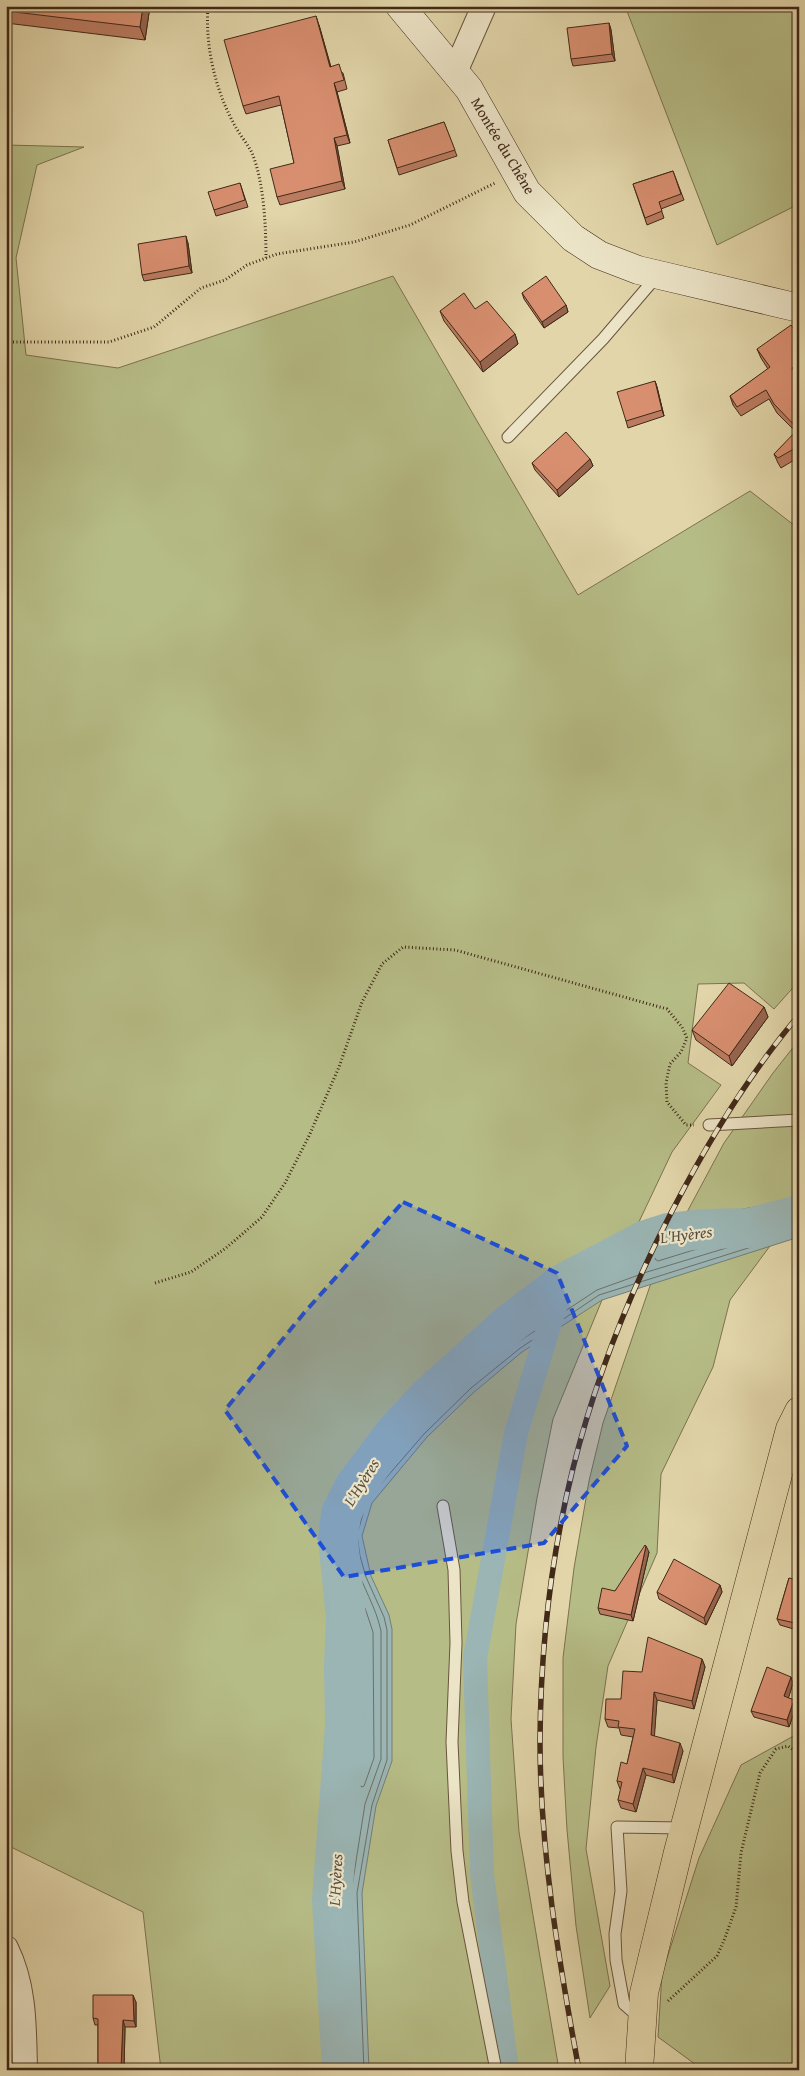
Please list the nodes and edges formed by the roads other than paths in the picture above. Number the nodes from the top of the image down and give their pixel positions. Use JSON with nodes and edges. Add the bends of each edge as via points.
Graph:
{"nodes":[{"id":1,"x":400,"y":6,"type":"edge"},
{"id":2,"x":484,"y":6,"type":"edge"},
{"id":3,"x":455,"y":72,"type":"junction"},
{"id":4,"x":659,"y":275,"type":"junction"},
{"id":5,"x":799,"y":308,"type":"edge"},
{"id":6,"x":508,"y":437,"type":"dead end"},
{"id":7,"x":799,"y":1120,"type":"edge"},
{"id":8,"x":709,"y":1125,"type":"road end"},
{"id":9,"x":799,"y":1410,"type":"edge"},
{"id":10,"x":443,"y":1506,"type":"dead end"},
{"id":11,"x":684,"y":1828,"type":"junction"},
{"id":12,"x":6,"y":1948,"type":"edge"},
{"id":13,"x":642,"y":2020,"type":"junction"},
{"id":14,"x":25,"y":2070,"type":"edge"},
{"id":15,"x":496,"y":2070,"type":"edge"},
{"id":16,"x":640,"y":2070,"type":"edge"}],
"edges":[{"from":1,"to":3,"type":"street","name":"Montée du Chêne"},
{"from":2,"to":3,"type":"street"},
{"from":3,"to":4,"type":"street","name":"Montée du Chêne","via":[[469,89],[526,192],[573,238],[599,255]]},
{"from":4,"to":5,"type":"street","name":"Montée du Chêne"},
{"from":4,"to":6,"type":"lane","via":[[603,339]]},
{"from":7,"to":8,"type":"lane"},
{"from":9,"to":11,"type":"main road","via":[[790,1429]]},
{"from":10,"to":15,"type":"lane","via":[[454,1570],[456,1643],[452,1742],[456,1851]]},
{"from":11,"to":13,"type":"main road","via":[[644,1993]]},
{"from":11,"to":13,"type":"lane","via":[[617,1827],[621,1891],[615,1934],[616,1960],[624,2004]]},
{"from":12,"to":14,"type":"street","via":[[15,1965],[24,2013]]},
{"from":13,"to":16,"type":"main road"}]}
